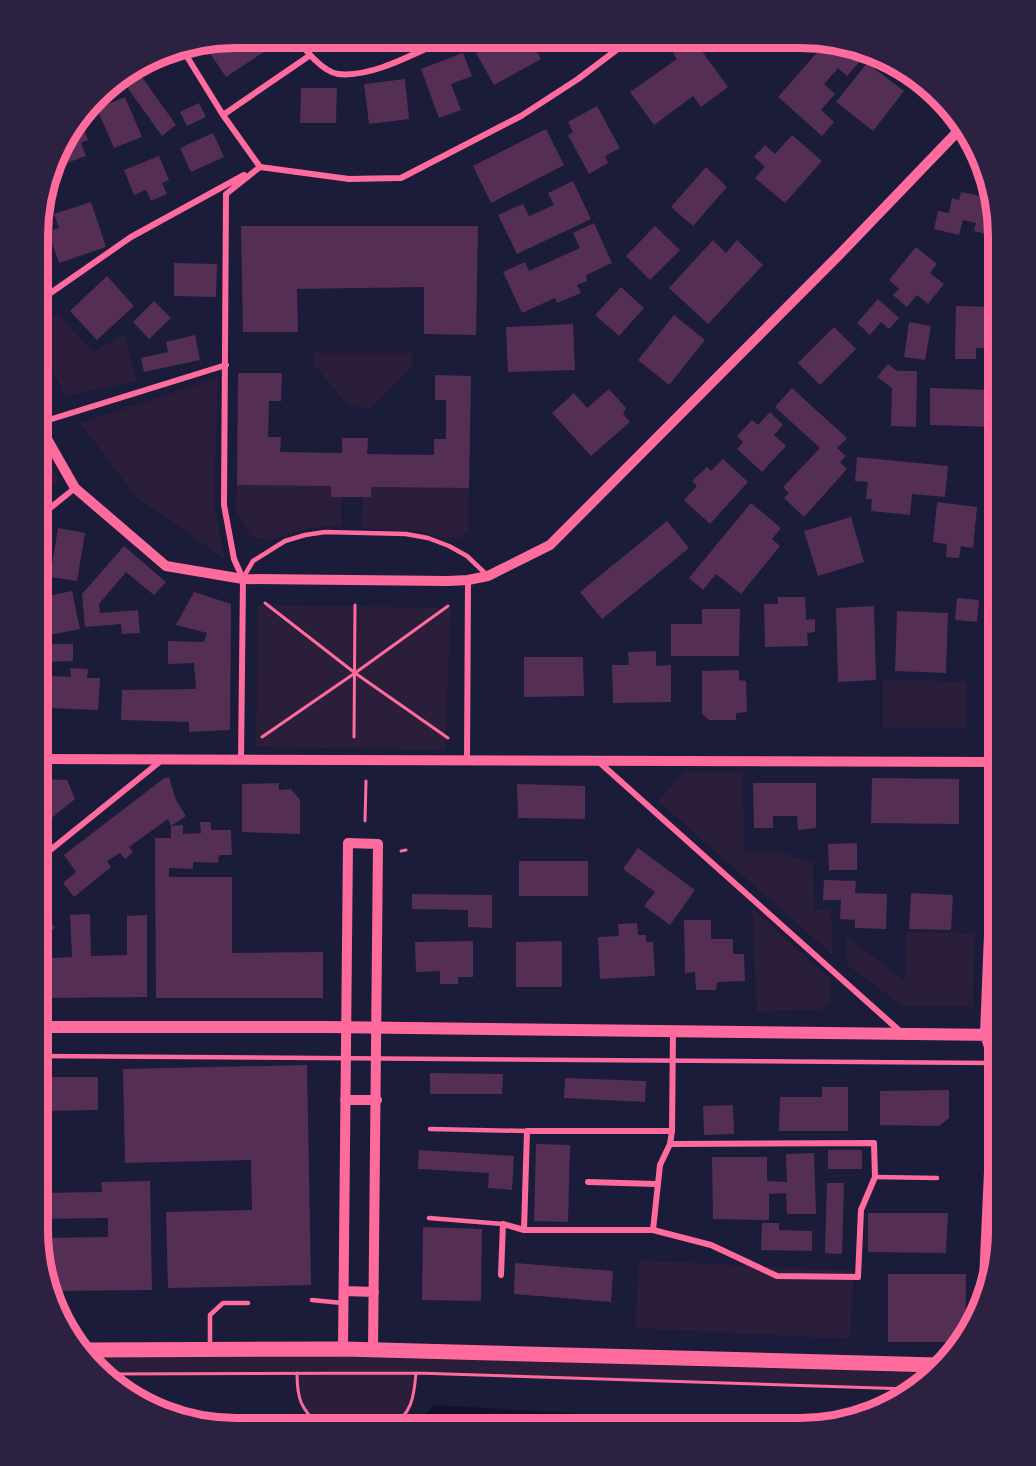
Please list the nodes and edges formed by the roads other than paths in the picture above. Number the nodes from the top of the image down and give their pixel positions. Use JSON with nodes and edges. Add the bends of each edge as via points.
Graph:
{"nodes":[{"id":1,"x":303,"y":48,"type":"edge"},
{"id":2,"x":425,"y":48,"type":"edge"},
{"id":3,"x":619,"y":48,"type":"edge"},
{"id":4,"x":187,"y":55,"type":"edge"},
{"id":5,"x":309,"y":56,"type":"junction"},
{"id":6,"x":223,"y":115,"type":"junction"},
{"id":7,"x":956,"y":133,"type":"edge"},
{"id":8,"x":261,"y":166,"type":"junction"},
{"id":9,"x":48,"y":295,"type":"edge"},
{"id":10,"x":226,"y":365,"type":"junction"},
{"id":11,"x":48,"y":421,"type":"edge"},
{"id":12,"x":48,"y":440,"type":"edge"},
{"id":13,"x":75,"y":488,"type":"junction"},
{"id":14,"x":48,"y":510,"type":"edge"},
{"id":15,"x":488,"y":576,"type":"junction"},
{"id":16,"x":243,"y":579,"type":"junction"},
{"id":17,"x":468,"y":580,"type":"junction"},
{"id":18,"x":48,"y":759,"type":"edge"},
{"id":19,"x":241,"y":759,"type":"junction"},
{"id":20,"x":163,"y":760,"type":"junction"},
{"id":21,"x":467,"y":761,"type":"junction"},
{"id":22,"x":598,"y":761,"type":"junction"},
{"id":23,"x":988,"y":762,"type":"edge"},
{"id":24,"x":48,"y":852,"type":"edge"},
{"id":25,"x":48,"y":1027,"type":"edge"},
{"id":26,"x":346,"y":1028,"type":"junction"},
{"id":27,"x":378,"y":1028,"type":"junction"},
{"id":28,"x":673,"y":1031,"type":"junction"},
{"id":29,"x":902,"y":1033,"type":"junction"},
{"id":30,"x":988,"y":1034,"type":"edge"},
{"id":31,"x":48,"y":1056,"type":"edge"},
{"id":32,"x":346,"y":1058,"type":"junction"},
{"id":33,"x":377,"y":1058,"type":"junction"},
{"id":34,"x":673,"y":1060,"type":"junction"},
{"id":35,"x":988,"y":1060,"type":"edge"},
{"id":36,"x":345,"y":1100,"type":"junction"},
{"id":37,"x":377,"y":1100,"type":"junction"},
{"id":38,"x":430,"y":1128,"type":"dead end"},
{"id":39,"x":527,"y":1131,"type":"junction"},
{"id":40,"x":672,"y":1131,"type":"junction"},
{"id":41,"x":670,"y":1144,"type":"junction"},
{"id":42,"x":874,"y":1177,"type":"junction"},
{"id":43,"x":937,"y":1178,"type":"dead end"},
{"id":44,"x":588,"y":1182,"type":"dead end"},
{"id":45,"x":656,"y":1184,"type":"junction"},
{"id":46,"x":429,"y":1218,"type":"dead end"},
{"id":47,"x":988,"y":1221,"type":"edge"},
{"id":48,"x":503,"y":1224,"type":"junction"},
{"id":49,"x":524,"y":1230,"type":"junction"},
{"id":50,"x":653,"y":1230,"type":"junction"},
{"id":51,"x":986,"y":1252,"type":"edge"},
{"id":52,"x":501,"y":1275,"type":"dead end"},
{"id":53,"x":344,"y":1291,"type":"junction"},
{"id":54,"x":374,"y":1292,"type":"junction"},
{"id":55,"x":312,"y":1300,"type":"dead end"},
{"id":56,"x":248,"y":1303,"type":"dead end"},
{"id":57,"x":344,"y":1304,"type":"junction"},
{"id":58,"x":196,"y":1349,"type":"junction"},
{"id":59,"x":343,"y":1349,"type":"junction"},
{"id":60,"x":92,"y":1350,"type":"edge"},
{"id":61,"x":373,"y":1350,"type":"junction"},
{"id":62,"x":930,"y":1365,"type":"edge"}],
"edges":[{"from":1,"to":5,"type":"street"},
{"from":2,"to":5,"type":"street","via":[[369,71],[336,74]]},
{"from":3,"to":8,"type":"street","via":[[521,116],[401,178],[349,179]]},
{"from":4,"to":6,"type":"street"},
{"from":5,"to":6,"type":"street"},
{"from":6,"to":8,"type":"street"},
{"from":7,"to":15,"type":"street","via":[[550,545]]},
{"from":8,"to":9,"type":"street","via":[[131,237]]},
{"from":8,"to":10,"type":"street","via":[[226,194]]},
{"from":10,"to":11,"type":"street"},
{"from":10,"to":16,"type":"street","via":[[224,505],[234,559]]},
{"from":12,"to":13,"type":"street"},
{"from":13,"to":14,"type":"street"},
{"from":13,"to":16,"type":"street","via":[[166,567]]},
{"from":15,"to":16,"type":"lane","via":[[467,556],[428,538],[325,532],[285,541],[267,551],[253,561]]},
{"from":15,"to":17,"type":"street"},
{"from":16,"to":17,"type":"street"},
{"from":16,"to":19,"type":"street"},
{"from":17,"to":21,"type":"street"},
{"from":18,"to":20,"type":"street"},
{"from":19,"to":20,"type":"street"},
{"from":19,"to":21,"type":"street"},
{"from":20,"to":24,"type":"street"},
{"from":21,"to":22,"type":"street"},
{"from":22,"to":23,"type":"street"},
{"from":22,"to":29,"type":"street"},
{"from":25,"to":26,"type":"main road"},
{"from":26,"to":27,"type":"main road"},
{"from":26,"to":27,"type":"street","via":[[348,843],[378,844]]},
{"from":26,"to":32,"type":"street"},
{"from":27,"to":28,"type":"main road"},
{"from":27,"to":33,"type":"street"},
{"from":28,"to":29,"type":"main road"},
{"from":28,"to":34,"type":"street"},
{"from":29,"to":30,"type":"main road"},
{"from":31,"to":32,"type":"lane"},
{"from":32,"to":33,"type":"lane"},
{"from":32,"to":36,"type":"street"},
{"from":33,"to":34,"type":"lane"},
{"from":33,"to":37,"type":"street"},
{"from":34,"to":35,"type":"lane"},
{"from":34,"to":40,"type":"street"},
{"from":36,"to":37,"type":"street"},
{"from":36,"to":53,"type":"street"},
{"from":37,"to":54,"type":"street"},
{"from":38,"to":39,"type":"lane"},
{"from":39,"to":40,"type":"street"},
{"from":39,"to":49,"type":"street"},
{"from":40,"to":41,"type":"street"},
{"from":41,"to":42,"type":"street","via":[[874,1143]]},
{"from":41,"to":45,"type":"street"},
{"from":42,"to":43,"type":"lane"},
{"from":42,"to":50,"type":"street","via":[[861,1210],[858,1277],[777,1276],[711,1245]]},
{"from":44,"to":45,"type":"street"},
{"from":45,"to":50,"type":"street"},
{"from":46,"to":48,"type":"lane"},
{"from":47,"to":51,"type":"main road"},
{"from":48,"to":49,"type":"street"},
{"from":48,"to":52,"type":"street"},
{"from":49,"to":50,"type":"street"},
{"from":53,"to":54,"type":"street"},
{"from":53,"to":57,"type":"street"},
{"from":54,"to":61,"type":"street"},
{"from":55,"to":57,"type":"lane"},
{"from":56,"to":58,"type":"lane","via":[[223,1303],[210,1315],[210,1344]]},
{"from":57,"to":59,"type":"street"},
{"from":58,"to":59,"type":"main road"},
{"from":58,"to":60,"type":"main road"},
{"from":59,"to":61,"type":"main road"},
{"from":61,"to":62,"type":"main road"}]}
